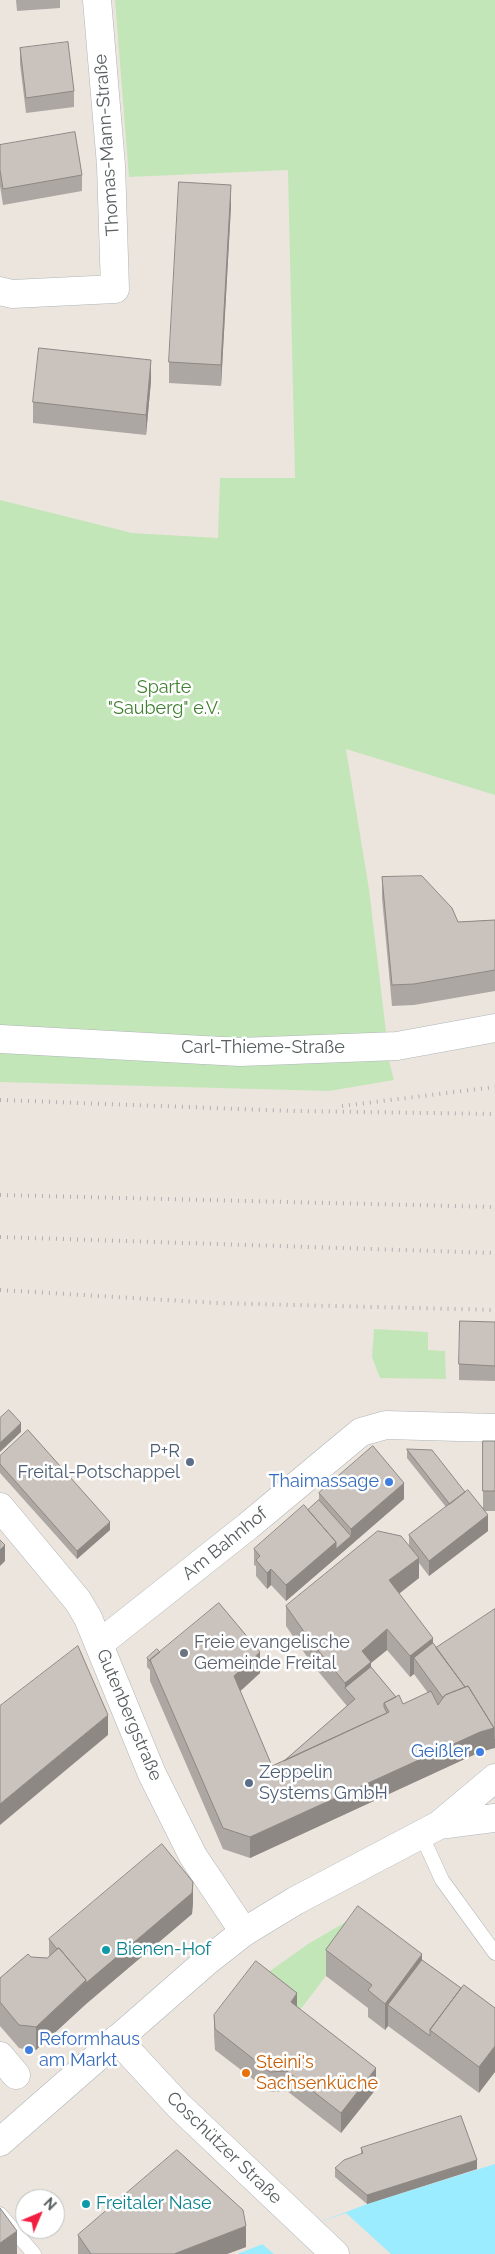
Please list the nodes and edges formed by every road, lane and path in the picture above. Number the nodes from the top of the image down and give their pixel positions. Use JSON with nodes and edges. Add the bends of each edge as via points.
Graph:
{"nodes":[{"id":1,"x":97,"y":0,"type":"edge"},
{"id":2,"x":0,"y":291,"type":"edge"},
{"id":3,"x":495,"y":1028,"type":"edge"},
{"id":4,"x":0,"y":1039,"type":"edge"},
{"id":5,"x":495,"y":1428,"type":"edge"},
{"id":6,"x":0,"y":1507,"type":"edge"},
{"id":7,"x":99,"y":1644,"type":"junction"},
{"id":8,"x":495,"y":1778,"type":"edge"},
{"id":9,"x":495,"y":1818,"type":"edge"},
{"id":10,"x":430,"y":1829,"type":"junction"},
{"id":11,"x":244,"y":1932,"type":"junction"},
{"id":12,"x":495,"y":1953,"type":"edge"},
{"id":13,"x":118,"y":2039,"type":"junction"},
{"id":14,"x":0,"y":2142,"type":"edge"},
{"id":15,"x":0,"y":2214,"type":"edge"},
{"id":16,"x":34,"y":2254,"type":"edge"},
{"id":17,"x":335,"y":2254,"type":"edge"}],
"edges":[{"from":1,"to":2,"type":"street","name":"Thomas-Mann-Straße","via":[[111,165],[115,289],[12,294]]},
{"from":3,"to":4,"type":"street","name":"Carl-Thieme-Straße","via":[[397,1046],[240,1052]]},
{"from":5,"to":7,"type":"street","name":"Am Bahnhof","via":[[386,1425],[361,1432]]},
{"from":6,"to":7,"type":"street","name":"Gutenbergstraße","via":[[78,1601]]},
{"from":7,"to":11,"type":"street","name":"Gutenbergstraße","via":[[149,1765],[193,1856]]},
{"from":8,"to":10,"type":"street"},
{"from":9,"to":10,"type":"street"},
{"from":10,"to":11,"type":"street"},
{"from":10,"to":12,"type":"lane","via":[[442,1880]]},
{"from":11,"to":13,"type":"street"},
{"from":13,"to":14,"type":"street"},
{"from":13,"to":17,"type":"street","name":"Coschützer Straße","via":[[179,2106]]},
{"from":15,"to":16,"type":"lane"}]}
